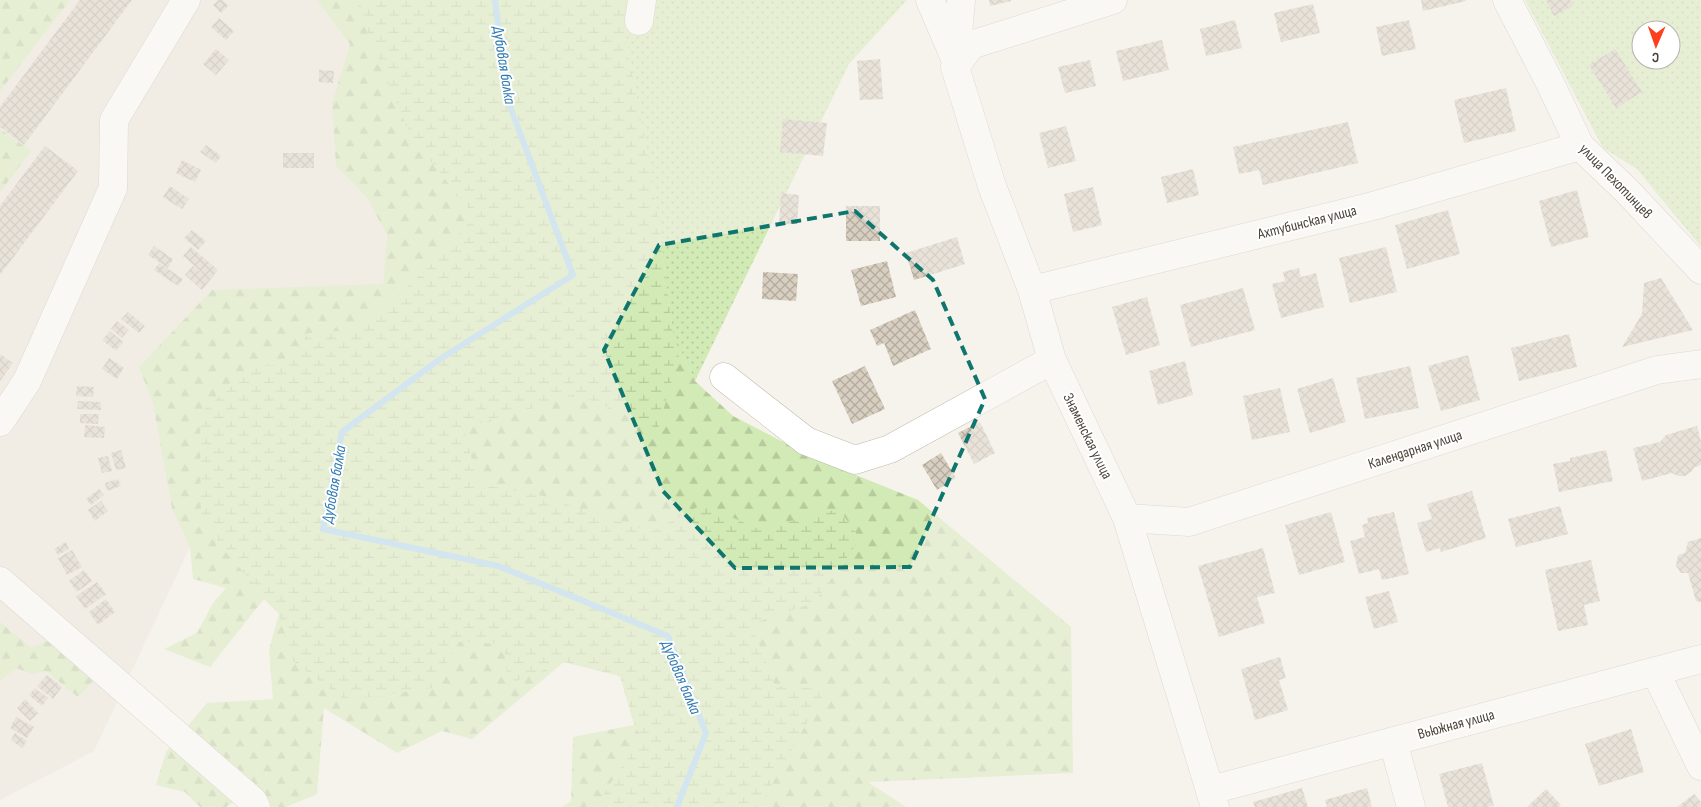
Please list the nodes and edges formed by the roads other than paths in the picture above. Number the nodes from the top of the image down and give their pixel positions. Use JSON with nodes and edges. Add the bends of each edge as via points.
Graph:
{"nodes":[{"id":1,"x":186,"y":0,"type":"edge"},
{"id":2,"x":930,"y":0,"type":"edge"},
{"id":3,"x":961,"y":0,"type":"edge"},
{"id":4,"x":1113,"y":0,"type":"edge"},
{"id":5,"x":1507,"y":0,"type":"edge"},
{"id":6,"x":955,"y":63,"type":"junction"},
{"id":7,"x":1580,"y":146,"type":"junction"},
{"id":8,"x":1701,"y":270,"type":"edge"},
{"id":9,"x":1032,"y":290,"type":"junction"},
{"id":10,"x":1052,"y":360,"type":"junction"},
{"id":11,"x":1701,"y":364,"type":"edge"},
{"id":12,"x":724,"y":377,"type":"dead end"},
{"id":13,"x":0,"y":422,"type":"edge"},
{"id":14,"x":1127,"y":518,"type":"junction"},
{"id":15,"x":0,"y":581,"type":"edge"},
{"id":16,"x":1701,"y":659,"type":"edge"},
{"id":17,"x":1655,"y":671,"type":"junction"},
{"id":18,"x":1393,"y":741,"type":"junction"},
{"id":19,"x":1701,"y":766,"type":"edge"},
{"id":20,"x":1213,"y":798,"type":"edge"},
{"id":21,"x":256,"y":807,"type":"edge"},
{"id":22,"x":1412,"y":807,"type":"edge"}],
"edges":[{"from":1,"to":13,"type":"street","via":[[114,120],[113,188],[27,381]]},
{"from":2,"to":6,"type":"street","name":"Знаменская улица"},
{"from":3,"to":6,"type":"street"},
{"from":4,"to":6,"type":"street","via":[[971,45]]},
{"from":5,"to":7,"type":"street","name":"улица Пехотинцев"},
{"from":6,"to":9,"type":"street","name":"Знаменская улица","via":[[992,186]]},
{"from":7,"to":8,"type":"street","name":"улица Пехотинцев"},
{"from":7,"to":9,"type":"street","name":"Ахтубинская улица","via":[[1373,206]]},
{"from":9,"to":10,"type":"street","name":"Знаменская улица"},
{"from":10,"to":12,"type":"street","via":[[890,449],[855,460],[806,441]]},
{"from":10,"to":14,"type":"street","name":"Знаменская улица"},
{"from":11,"to":14,"type":"street","name":"Календарная улица","via":[[1657,370],[1188,522]]},
{"from":14,"to":20,"type":"street","name":"Знаменская улица"},
{"from":15,"to":21,"type":"street","via":[[253,801]]},
{"from":16,"to":17,"type":"street","name":"Вьюжная улица"},
{"from":17,"to":18,"type":"street","name":"Вьюжная улица"},
{"from":17,"to":19,"type":"street"},
{"from":18,"to":20,"type":"street","name":"Вьюжная улица"},
{"from":18,"to":22,"type":"street"}]}
